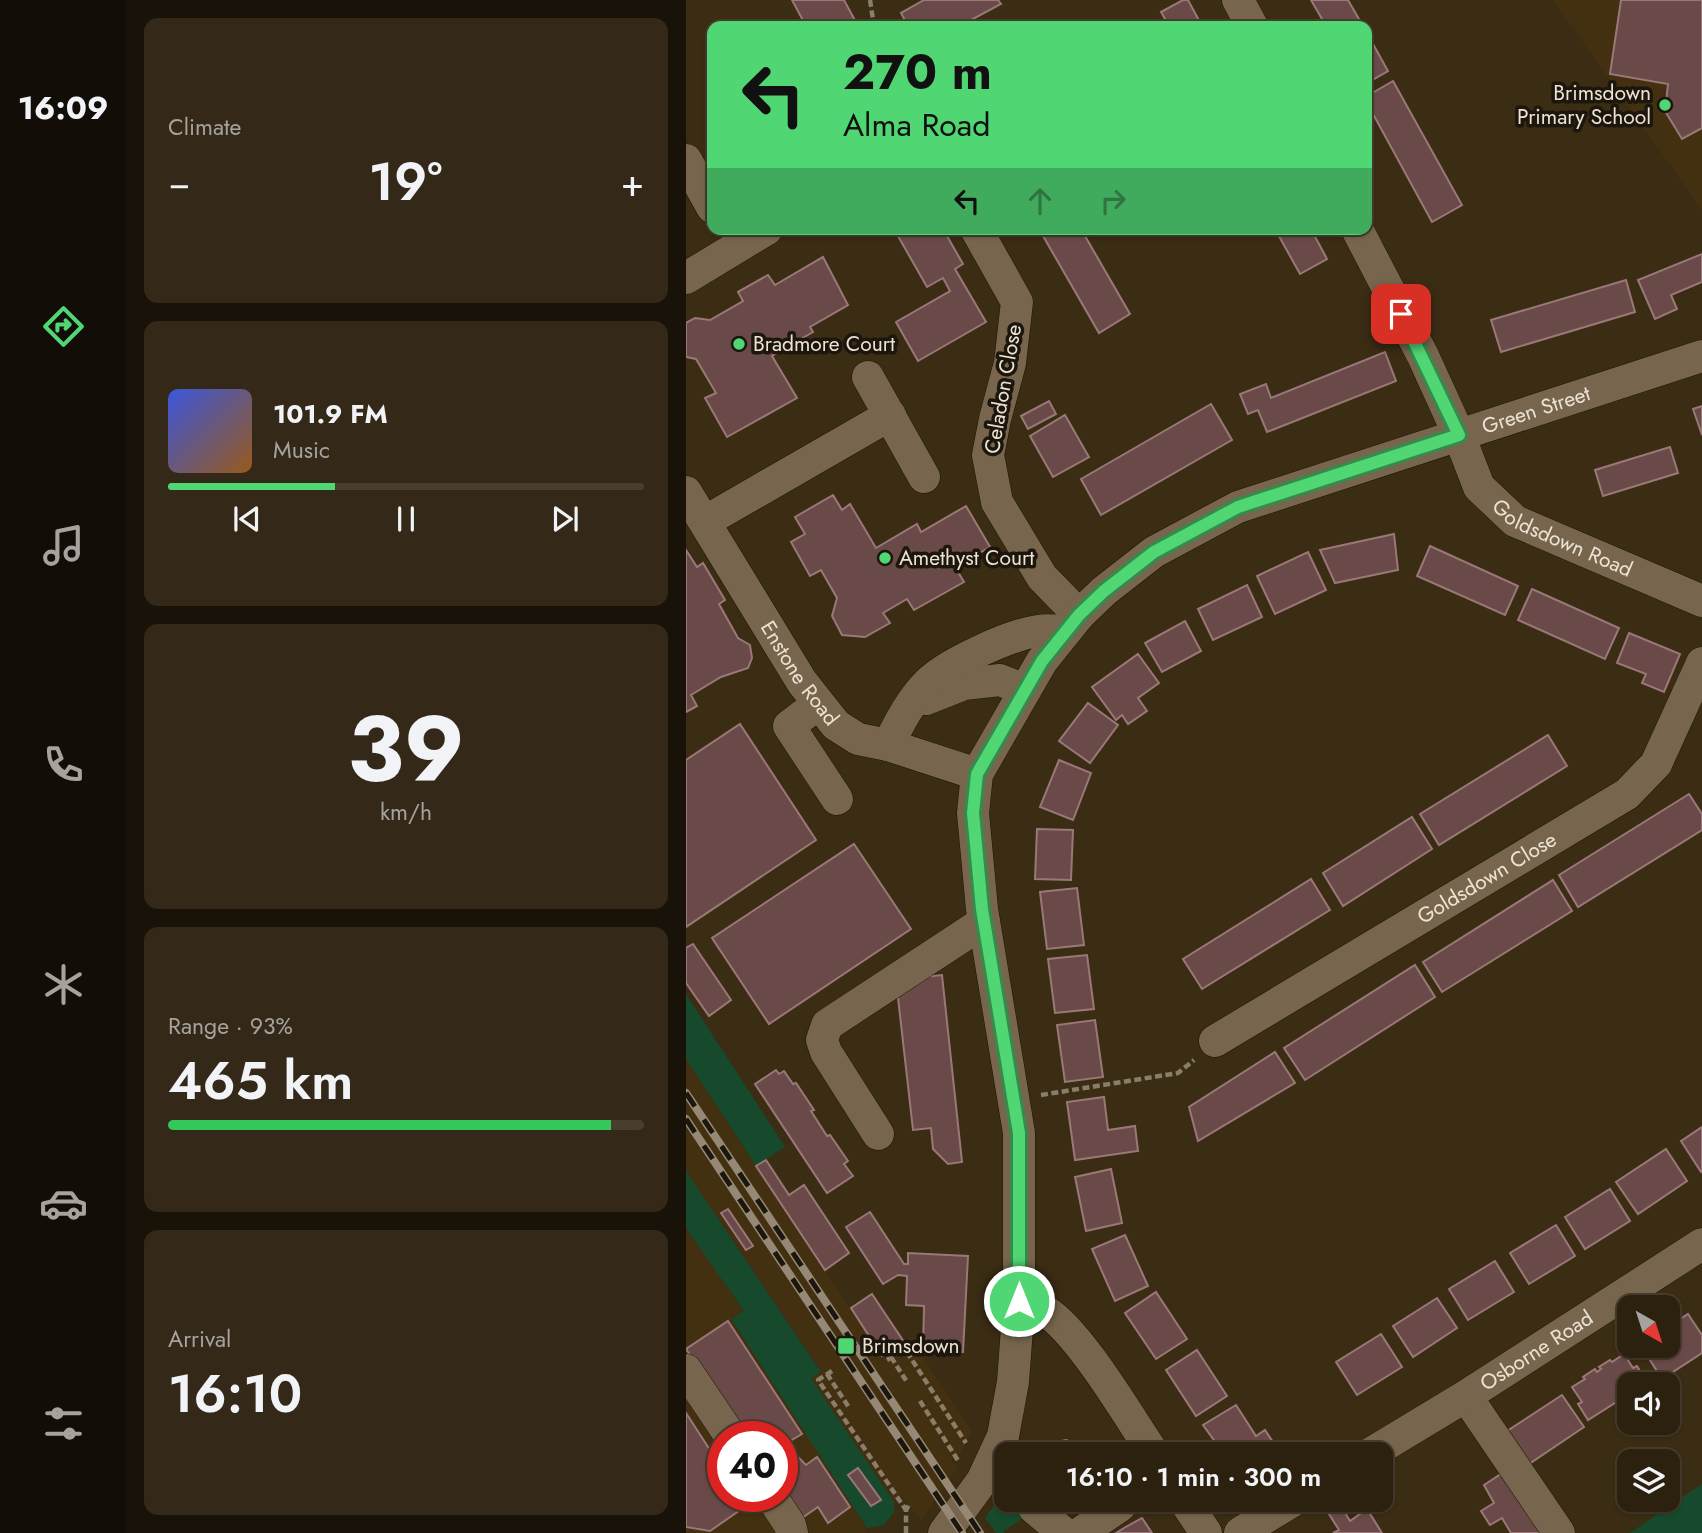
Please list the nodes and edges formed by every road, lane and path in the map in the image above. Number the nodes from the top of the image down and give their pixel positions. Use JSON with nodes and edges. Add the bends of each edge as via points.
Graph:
{"nodes":[{"id":1,"x":870,"y":0,"type":"edge"},
{"id":2,"x":1238,"y":0,"type":"edge"},
{"id":3,"x":873,"y":21,"type":"edge"},
{"id":4,"x":1249,"y":21,"type":"edge"},
{"id":5,"x":686,"y":160,"type":"edge"},
{"id":6,"x":707,"y":197,"type":"edge"},
{"id":7,"x":979,"y":235,"type":"edge"},
{"id":8,"x":1360,"y":235,"type":"edge"},
{"id":9,"x":730,"y":239,"type":"edge"},
{"id":10,"x":686,"y":278,"type":"edge"},
{"id":11,"x":1702,"y":356,"type":"edge"},
{"id":12,"x":868,"y":377,"type":"dead end"},
{"id":13,"x":890,"y":415,"type":"junction"},
{"id":14,"x":1459,"y":435,"type":"junction"},
{"id":15,"x":924,"y":477,"type":"dead end"},
{"id":16,"x":686,"y":492,"type":"edge"},
{"id":17,"x":706,"y":521,"type":"junction"},
{"id":18,"x":1702,"y":601,"type":"edge"},
{"id":19,"x":1072,"y":623,"type":"junction"},
{"id":20,"x":1702,"y":663,"type":"edge"},
{"id":21,"x":1025,"y":690,"type":"junction"},
{"id":22,"x":818,"y":704,"type":"junction"},
{"id":23,"x":909,"y":706,"type":"junction"},
{"id":24,"x":888,"y":746,"type":"junction"},
{"id":25,"x":977,"y":774,"type":"junction"},
{"id":26,"x":837,"y":799,"type":"dead end"},
{"id":27,"x":984,"y":922,"type":"junction"},
{"id":28,"x":1215,"y":1041,"type":"joint"},
{"id":29,"x":1014,"y":1099,"type":"junction"},
{"id":30,"x":878,"y":1134,"type":"dead end"},
{"id":31,"x":1702,"y":1244,"type":"edge"},
{"id":32,"x":1019,"y":1301,"type":"junction"},
{"id":33,"x":901,"y":1343,"type":"dead end"},
{"id":34,"x":905,"y":1349,"type":"junction"},
{"id":35,"x":686,"y":1370,"type":"edge"},
{"id":36,"x":907,"y":1382,"type":"dead end"},
{"id":37,"x":1466,"y":1396,"type":"junction"},
{"id":38,"x":920,"y":1401,"type":"dead end"},
{"id":39,"x":850,"y":1409,"type":"dead end"},
{"id":40,"x":720,"y":1421,"type":"edge"},
{"id":41,"x":1146,"y":1442,"type":"edge"},
{"id":42,"x":1390,"y":1442,"type":"edge"},
{"id":43,"x":971,"y":1450,"type":"dead end"},
{"id":44,"x":962,"y":1467,"type":"dead end"},
{"id":45,"x":781,"y":1512,"type":"edge"},
{"id":46,"x":1039,"y":1512,"type":"edge"},
{"id":47,"x":1111,"y":1512,"type":"edge"},
{"id":48,"x":1192,"y":1512,"type":"edge"},
{"id":49,"x":1274,"y":1512,"type":"edge"},
{"id":50,"x":792,"y":1533,"type":"edge"},
{"id":51,"x":906,"y":1533,"type":"edge"},
{"id":52,"x":944,"y":1533,"type":"edge"},
{"id":53,"x":1064,"y":1533,"type":"edge"},
{"id":54,"x":1080,"y":1533,"type":"edge"},
{"id":55,"x":1206,"y":1533,"type":"edge"},
{"id":56,"x":1240,"y":1533,"type":"edge"},
{"id":57,"x":1559,"y":1533,"type":"edge"}],
"edges":[{"from":1,"to":3,"type":"path"},
{"from":2,"to":4,"type":"street"},
{"from":5,"to":6,"type":"street"},
{"from":7,"to":19,"type":"street","name":"Celadon Close","via":[[1017,302],[1010,363],[988,454],[997,502]]},
{"from":8,"to":14,"type":"street","name":"Goldsdown Road"},
{"from":9,"to":10,"type":"street"},
{"from":11,"to":14,"type":"street","name":"Green Street"},
{"from":12,"to":13,"type":"street"},
{"from":13,"to":15,"type":"street"},
{"from":13,"to":17,"type":"street"},
{"from":14,"to":18,"type":"street","name":"Goldsdown Road","via":[[1479,487],[1516,521]]},
{"from":14,"to":19,"type":"street","name":"Green Street","via":[[1238,507],[1154,552]]},
{"from":16,"to":17,"type":"street","name":"Enstone Road"},
{"from":17,"to":22,"type":"street","name":"Enstone Road"},
{"from":19,"to":21,"type":"street","name":"Green Street"},
{"from":19,"to":23,"type":"street","via":[[1008,639],[980,652],[928,682]]},
{"from":20,"to":28,"type":"street","name":"Goldsdown Close","via":[[1656,764],[1628,794]]},
{"from":21,"to":23,"type":"street","via":[[1000,680],[964,684]]},
{"from":21,"to":25,"type":"street","name":"Green Street"},
{"from":22,"to":24,"type":"street","name":"Enstone Road","via":[[836,725],[858,738]]},
{"from":22,"to":26,"type":"street","via":[[789,726]]},
{"from":23,"to":24,"type":"street"},
{"from":24,"to":25,"type":"street","name":"Enstone Road"},
{"from":25,"to":27,"type":"street","name":"Green Street","via":[[973,813]]},
{"from":27,"to":29,"type":"street","name":"Green Street"},
{"from":27,"to":30,"type":"street","via":[[827,1025],[822,1040],[826,1052]]},
{"from":28,"to":29,"type":"path","via":[[1178,1073]]},
{"from":29,"to":32,"type":"street","name":"Green Street","via":[[1019,1133]]},
{"from":31,"to":37,"type":"street","name":"Osborne Road"},
{"from":32,"to":41,"type":"street","via":[[1060,1323]]},
{"from":32,"to":52,"type":"street","name":"Green Street","via":[[1013,1382],[1003,1436],[982,1481]]},
{"from":33,"to":34,"type":"path"},
{"from":34,"to":36,"type":"path","via":[[889,1359]]},
{"from":34,"to":43,"type":"path"},
{"from":35,"to":40,"type":"street"},
{"from":37,"to":42,"type":"street","name":"Osborne Road"},
{"from":37,"to":57,"type":"street"},
{"from":38,"to":44,"type":"path"},
{"from":39,"to":51,"type":"path","via":[[829,1372],[818,1380],[908,1507]]},
{"from":45,"to":50,"type":"street"},
{"from":46,"to":53,"type":"street"},
{"from":47,"to":54,"type":"street"},
{"from":48,"to":55,"type":"street"},
{"from":49,"to":56,"type":"street"}]}
